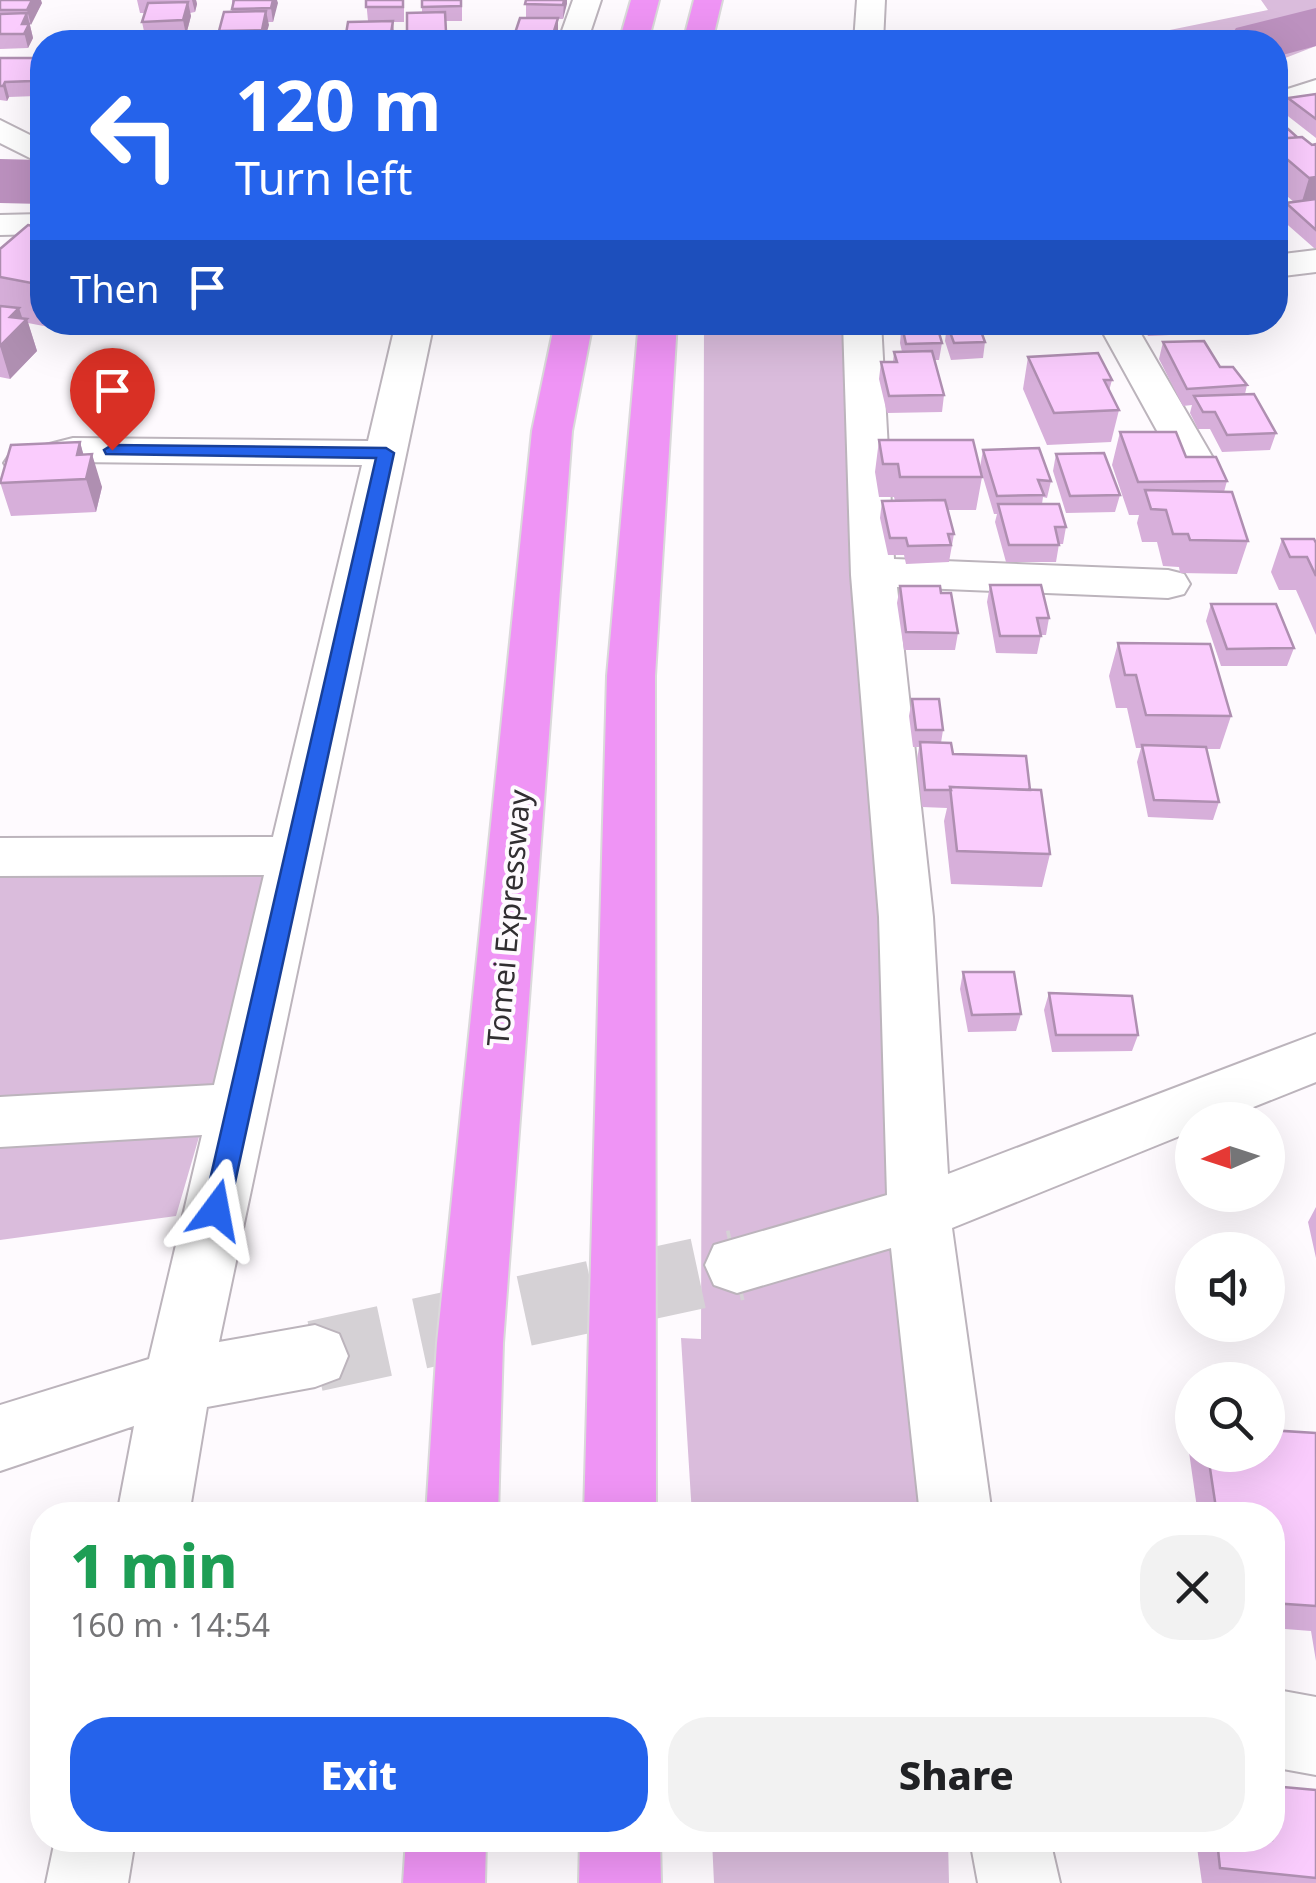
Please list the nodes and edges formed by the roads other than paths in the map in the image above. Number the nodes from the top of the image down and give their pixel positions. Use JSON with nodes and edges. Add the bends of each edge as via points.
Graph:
{"nodes":[{"id":1,"x":587,"y":0,"type":"edge"},
{"id":2,"x":645,"y":0,"type":"edge"},
{"id":3,"x":708,"y":0,"type":"edge"},
{"id":4,"x":871,"y":0,"type":"edge"},
{"id":5,"x":577,"y":30,"type":"edge"},
{"id":6,"x":637,"y":30,"type":"edge"},
{"id":7,"x":701,"y":30,"type":"edge"},
{"id":8,"x":870,"y":30,"type":"edge"},
{"id":9,"x":1316,"y":90,"type":"edge"},
{"id":10,"x":1288,"y":99,"type":"edge"},
{"id":11,"x":0,"y":130,"type":"edge"},
{"id":12,"x":30,"y":147,"type":"edge"},
{"id":13,"x":30,"y":224,"type":"edge"},
{"id":14,"x":0,"y":225,"type":"edge"},
{"id":15,"x":1316,"y":261,"type":"edge"},
{"id":16,"x":1288,"y":264,"type":"edge"},
{"id":17,"x":411,"y":335,"type":"edge"},
{"id":18,"x":571,"y":335,"type":"edge"},
{"id":19,"x":657,"y":335,"type":"edge"},
{"id":20,"x":863,"y":335,"type":"edge"},
{"id":21,"x":1122,"y":335,"type":"edge"},
{"id":22,"x":386,"y":453,"type":"junction"},
{"id":23,"x":1192,"y":458,"type":"edge"},
{"id":24,"x":25,"y":463,"type":"edge"},
{"id":25,"x":873,"y":572,"type":"junction"},
{"id":26,"x":1168,"y":584,"type":"dead end"},
{"id":27,"x":295,"y":856,"type":"junction"},
{"id":28,"x":0,"y":857,"type":"edge"},
{"id":29,"x":1316,"y":1057,"type":"edge"},
{"id":30,"x":239,"y":1108,"type":"junction"},
{"id":31,"x":0,"y":1122,"type":"edge"},
{"id":32,"x":919,"y":1213,"type":"junction"},
{"id":33,"x":737,"y":1265,"type":"tunnel mouth"},
{"id":34,"x":315,"y":1356,"type":"tunnel mouth"},
{"id":35,"x":177,"y":1381,"type":"junction"},
{"id":36,"x":0,"y":1438,"type":"edge"},
{"id":37,"x":155,"y":1502,"type":"edge"},
{"id":38,"x":463,"y":1502,"type":"edge"},
{"id":39,"x":620,"y":1502,"type":"edge"},
{"id":40,"x":954,"y":1502,"type":"edge"},
{"id":41,"x":1285,"y":1730,"type":"edge"},
{"id":42,"x":1316,"y":1736,"type":"edge"},
{"id":43,"x":93,"y":1852,"type":"edge"},
{"id":44,"x":445,"y":1852,"type":"edge"},
{"id":45,"x":620,"y":1852,"type":"edge"},
{"id":46,"x":1013,"y":1852,"type":"edge"},
{"id":47,"x":87,"y":1883,"type":"edge"},
{"id":48,"x":444,"y":1883,"type":"edge"},
{"id":49,"x":620,"y":1883,"type":"edge"},
{"id":50,"x":1019,"y":1883,"type":"edge"}],
"edges":[{"from":1,"to":5,"type":"street"},
{"from":2,"to":6,"type":"highway"},
{"from":3,"to":7,"type":"highway"},
{"from":4,"to":8,"type":"street"},
{"from":9,"to":10,"type":"street"},
{"from":11,"to":12,"type":"street"},
{"from":13,"to":14,"type":"street"},
{"from":15,"to":16,"type":"street"},
{"from":17,"to":22,"type":"street"},
{"from":18,"to":38,"type":"highway","name":"Tomei Expressway","via":[[552,431],[470,1343]]},
{"from":19,"to":39,"type":"highway","via":[[631,676]]},
{"from":20,"to":25,"type":"street"},
{"from":21,"to":23,"type":"street"},
{"from":22,"to":24,"type":"street","via":[[73,450]]},
{"from":22,"to":27,"type":"street"},
{"from":25,"to":26,"type":"street"},
{"from":25,"to":32,"type":"street","via":[[906,917]]},
{"from":27,"to":28,"type":"street"},
{"from":27,"to":30,"type":"street"},
{"from":29,"to":32,"type":"street"},
{"from":30,"to":31,"type":"street"},
{"from":30,"to":35,"type":"street"},
{"from":32,"to":33,"type":"street"},
{"from":32,"to":40,"type":"street"},
{"from":34,"to":35,"type":"street"},
{"from":35,"to":36,"type":"street"},
{"from":35,"to":37,"type":"street"},
{"from":41,"to":42,"type":"street"},
{"from":43,"to":47,"type":"street"},
{"from":44,"to":48,"type":"highway"},
{"from":45,"to":49,"type":"highway"},
{"from":46,"to":50,"type":"street"}]}
